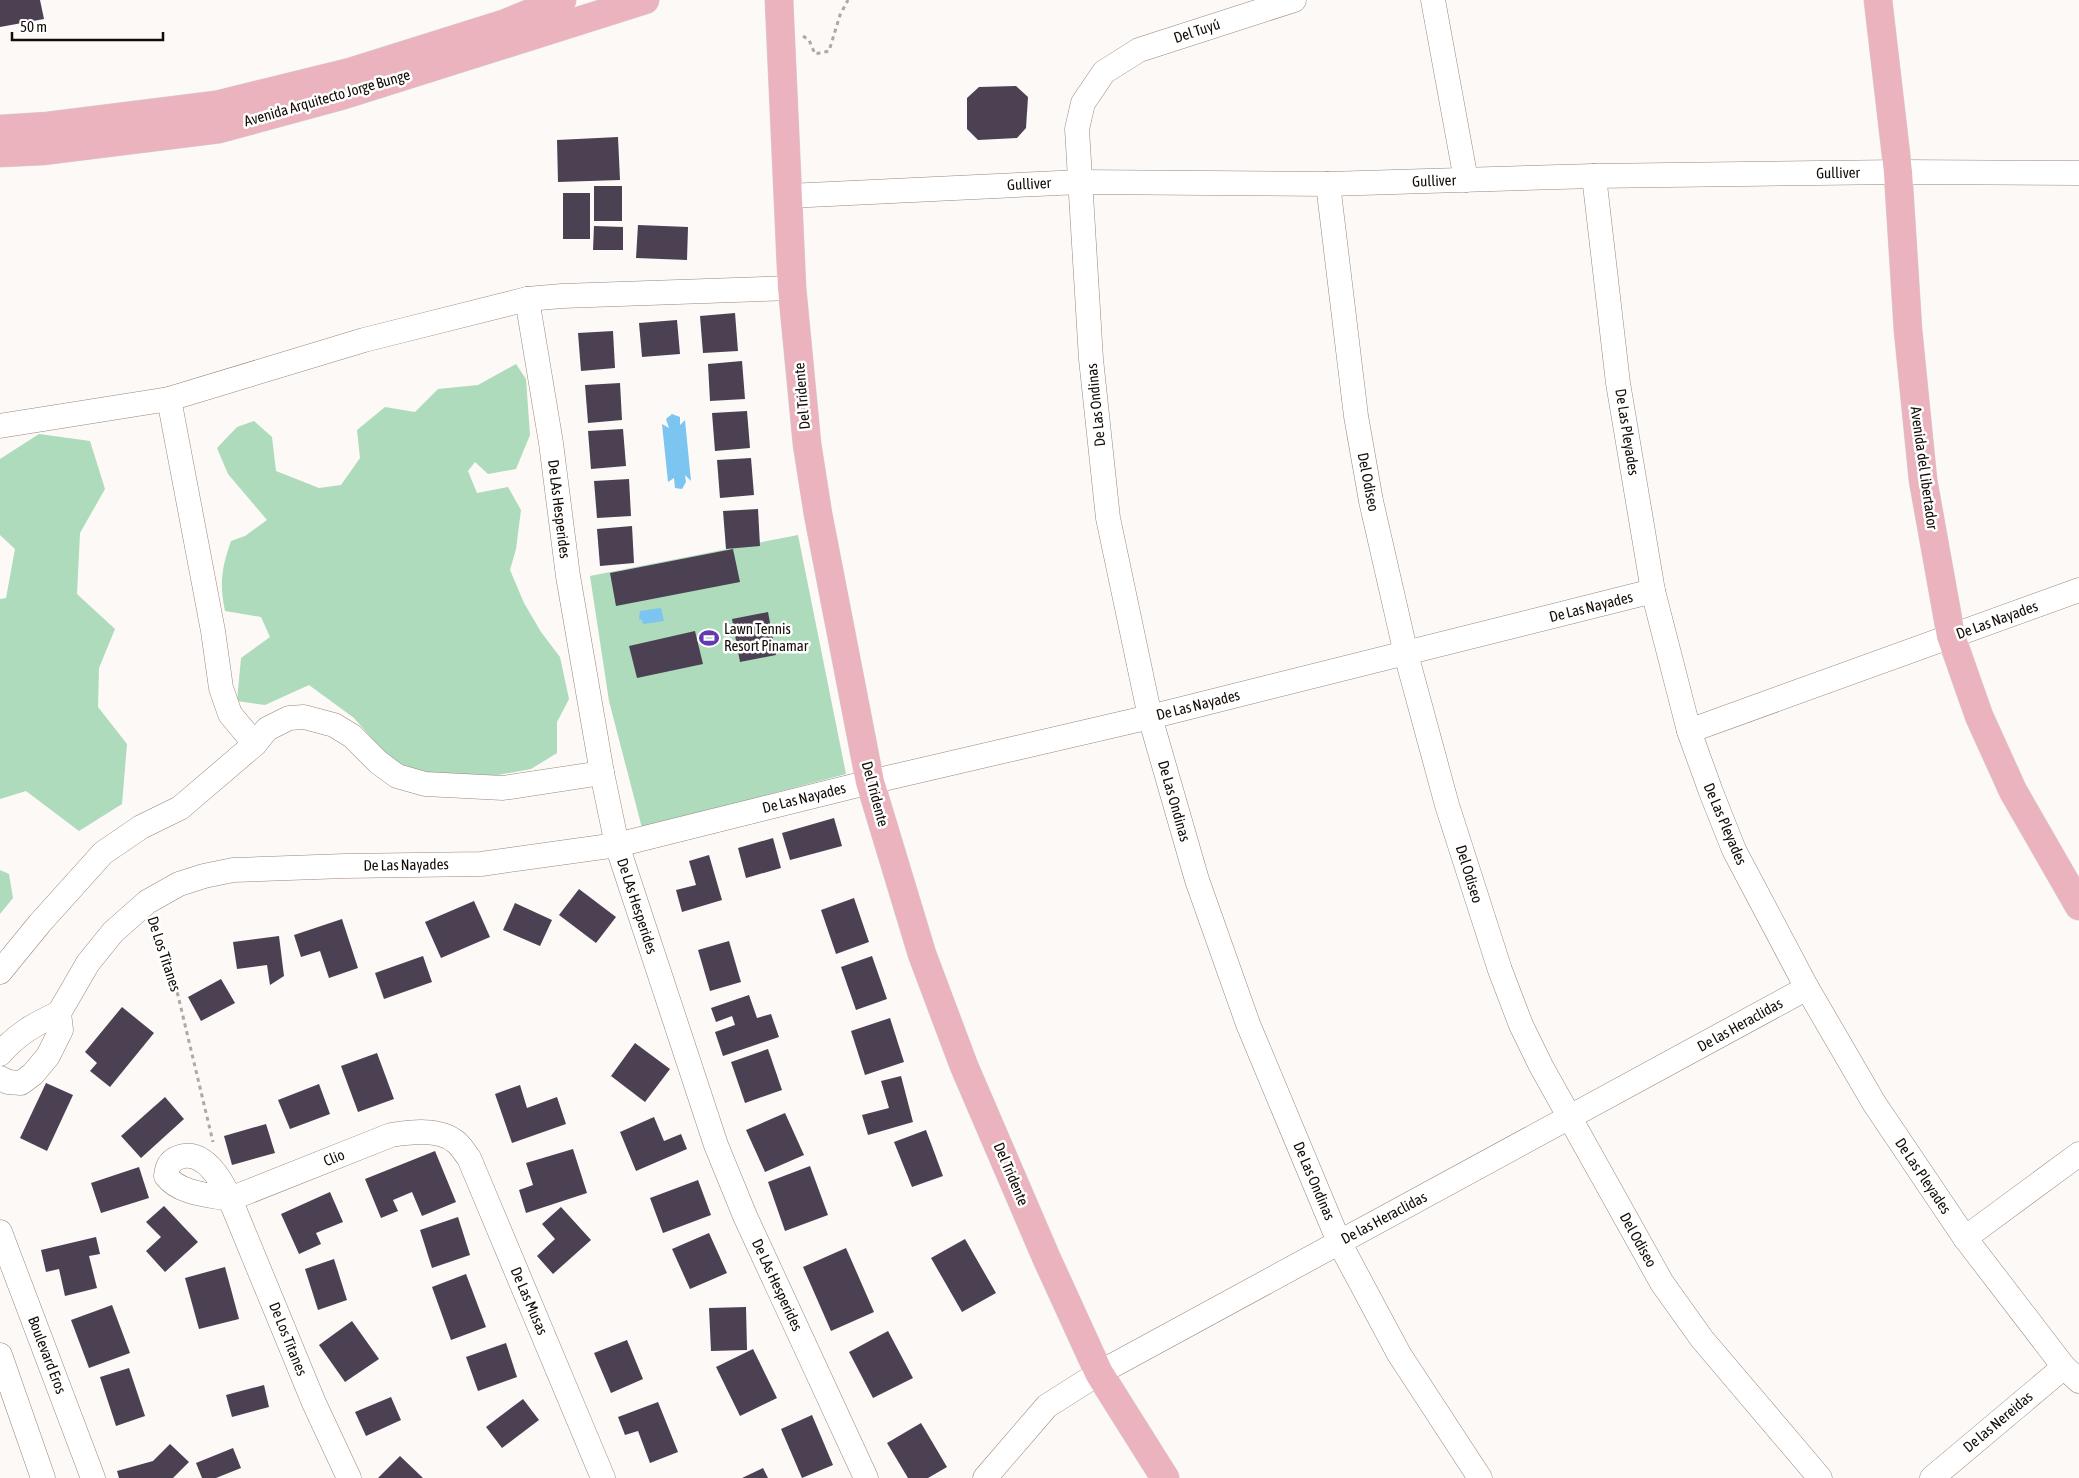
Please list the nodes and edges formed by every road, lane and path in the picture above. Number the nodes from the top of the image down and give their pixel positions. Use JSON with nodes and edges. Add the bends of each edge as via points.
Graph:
{"nodes":[{"id":1,"x":562,"y":0,"type":"edge"},
{"id":2,"x":645,"y":0,"type":"edge"},
{"id":3,"x":764,"y":0,"type":"edge"},
{"id":4,"x":780,"y":0,"type":"edge"},
{"id":5,"x":848,"y":0,"type":"edge"},
{"id":6,"x":1294,"y":0,"type":"edge"},
{"id":7,"x":1434,"y":0,"type":"edge"},
{"id":8,"x":1878,"y":0,"type":"edge"},
{"id":9,"x":781,"y":27,"type":"junction"},
{"id":10,"x":782,"y":55,"type":"junction"},
{"id":11,"x":1104,"y":72,"type":"joint"},
{"id":12,"x":0,"y":129,"type":"edge"},
{"id":13,"x":0,"y":153,"type":"edge"},
{"id":14,"x":1898,"y":172,"type":"junction"},
{"id":15,"x":2079,"y":173,"type":"edge"},
{"id":16,"x":1594,"y":176,"type":"junction"},
{"id":17,"x":1466,"y":180,"type":"junction"},
{"id":18,"x":1080,"y":182,"type":"junction"},
{"id":19,"x":1328,"y":184,"type":"junction"},
{"id":20,"x":788,"y":196,"type":"junction"},
{"id":21,"x":792,"y":288,"type":"junction"},
{"id":22,"x":527,"y":300,"type":"junction"},
{"id":23,"x":169,"y":399,"type":"junction"},
{"id":24,"x":0,"y":426,"type":"edge"},
{"id":25,"x":2079,"y":590,"type":"edge"},
{"id":26,"x":1653,"y":591,"type":"junction"},
{"id":27,"x":1951,"y":636,"type":"junction"},
{"id":28,"x":1406,"y":654,"type":"junction"},
{"id":29,"x":1150,"y":717,"type":"junction"},
{"id":30,"x":1689,"y":730,"type":"junction"},
{"id":31,"x":255,"y":744,"type":"junction"},
{"id":32,"x":602,"y":773,"type":"junction"},
{"id":33,"x":870,"y":782,"type":"junction"},
{"id":34,"x":617,"y":845,"type":"junction"},
{"id":35,"x":147,"y":902,"type":"junction"},
{"id":36,"x":2079,"y":906,"type":"edge"},
{"id":37,"x":0,"y":972,"type":"edge"},
{"id":38,"x":1807,"y":988,"type":"junction"},
{"id":39,"x":59,"y":1013,"type":"junction"},
{"id":40,"x":0,"y":1054,"type":"edge"},
{"id":41,"x":0,"y":1078,"type":"edge"},
{"id":42,"x":1569,"y":1118,"type":"junction"},
{"id":43,"x":441,"y":1135,"type":"joint"},
{"id":44,"x":2079,"y":1154,"type":"edge"},
{"id":45,"x":226,"y":1190,"type":"junction"},
{"id":46,"x":0,"y":1232,"type":"edge"},
{"id":47,"x":1965,"y":1238,"type":"junction"},
{"id":48,"x":1339,"y":1242,"type":"junction"},
{"id":49,"x":0,"y":1355,"type":"edge"},
{"id":50,"x":1099,"y":1373,"type":"junction"},
{"id":51,"x":2071,"y":1374,"type":"edge"},
{"id":52,"x":43,"y":1478,"type":"edge"},
{"id":53,"x":93,"y":1478,"type":"edge"},
{"id":54,"x":349,"y":1478,"type":"edge"},
{"id":55,"x":603,"y":1478,"type":"edge"},
{"id":56,"x":866,"y":1478,"type":"edge"},
{"id":57,"x":985,"y":1478,"type":"edge"},
{"id":58,"x":1165,"y":1478,"type":"edge"},
{"id":59,"x":1480,"y":1478,"type":"edge"},
{"id":60,"x":1820,"y":1478,"type":"edge"},
{"id":61,"x":1932,"y":1478,"type":"edge"}],
"edges":[{"from":1,"to":12,"type":"main road","name":"Avenida Arquitecto Jorge Bunge","via":[[506,23],[350,72],[216,105]]},
{"from":2,"to":13,"type":"main road","name":"Avenida Arquitecto Jorge Bunge","via":[[344,95],[219,129],[42,151]]},
{"from":3,"to":10,"type":"main road","name":"Del Tridente"},
{"from":4,"to":9,"type":"main road","name":"Del Tridente"},
{"from":5,"to":9,"type":"path","via":[[829,51],[814,54],[809,40],[792,27]]},
{"from":6,"to":11,"type":"street","name":"Del Tuyú","via":[[1139,50]]},
{"from":7,"to":17,"type":"street"},
{"from":8,"to":14,"type":"main road","name":"Avenida del Libertador"},
{"from":9,"to":10,"type":"main road","name":"Del Tridente"},
{"from":10,"to":20,"type":"main road","name":"Del Tridente"},
{"from":11,"to":18,"type":"street","name":"De Las Ondinas","via":[[1083,102],[1077,129]]},
{"from":14,"to":15,"type":"street","name":"Gulliver"},
{"from":14,"to":16,"type":"street","name":"Gulliver"},
{"from":14,"to":27,"type":"main road","name":"Avenida del Libertador","via":[[1908,330],[1923,480]]},
{"from":16,"to":17,"type":"street","name":"Gulliver"},
{"from":16,"to":26,"type":"street","name":"De Las Pleyades","via":[[1618,383]]},
{"from":17,"to":19,"type":"street","name":"Gulliver"},
{"from":18,"to":19,"type":"street","name":"Gulliver"},
{"from":18,"to":20,"type":"street","name":"Gulliver"},
{"from":18,"to":29,"type":"street","name":"De Las Ondinas","via":[[1092,359],[1108,518]]},
{"from":19,"to":28,"type":"street","name":"Del Odiseo","via":[[1356,416],[1371,501]]},
{"from":20,"to":21,"type":"main road","name":"Del Tridente"},
{"from":21,"to":22,"type":"street"},
{"from":21,"to":33,"type":"main road","name":"Del Tridente","via":[[807,444],[818,514]]},
{"from":22,"to":23,"type":"street","via":[[364,340]]},
{"from":22,"to":32,"type":"street","name":"De LAs Hesperides","via":[[551,443],[568,576]]},
{"from":23,"to":24,"type":"street"},
{"from":23,"to":31,"type":"street","via":[[221,688],[230,714]]},
{"from":25,"to":27,"type":"street","name":"De Las Nayades"},
{"from":26,"to":28,"type":"street","name":"De Las Nayades"},
{"from":26,"to":30,"type":"street","name":"De Las Pleyades"},
{"from":27,"to":30,"type":"street","name":"De Las Nayades"},
{"from":27,"to":36,"type":"main road","name":"Avenida del Libertador","via":[[1979,716],[2013,791]]},
{"from":28,"to":29,"type":"street","name":"De Las Nayades"},
{"from":28,"to":42,"type":"street","name":"Del Odiseo","via":[[1448,806],[1500,970],[1521,1025]]},
{"from":29,"to":33,"type":"street","name":"De Las Nayades"},
{"from":29,"to":48,"type":"street","name":"De Las Ondinas","via":[[1197,880],[1248,1024]]},
{"from":30,"to":38,"type":"street","name":"De Las Pleyades","via":[[1734,850]]},
{"from":31,"to":32,"type":"street","via":[[268,729],[289,718],[304,717],[334,725],[352,736],[397,776],[425,784],[503,788]]},
{"from":31,"to":37,"type":"street","via":[[180,808],[103,853]]},
{"from":32,"to":34,"type":"street","name":"De LAs Hesperides"},
{"from":33,"to":34,"type":"street","name":"De Las Nayades"},
{"from":33,"to":50,"type":"main road","name":"Del Tridente","via":[[922,954],[964,1066]]},
{"from":34,"to":35,"type":"street","name":"De Las Nayades","via":[[481,864],[233,870],[179,884]]},
{"from":34,"to":56,"type":"street","name":"De LAs Hesperides","via":[[716,1145],[745,1216]]},
{"from":35,"to":39,"type":"street","name":"De Las Nayades","via":[[113,932],[88,963]]},
{"from":35,"to":45,"type":"path","name":"De Los Titanes","via":[[170,962]]},
{"from":38,"to":42,"type":"street","name":"De las Heraclidas"},
{"from":38,"to":47,"type":"street","name":"De Las Pleyades","via":[[1874,1103]]},
{"from":39,"to":40,"type":"street","via":[[32,1025]]},
{"from":39,"to":41,"type":"street","name":"De Las Nayades","via":[[60,1030],[48,1056],[33,1074],[21,1083]]},
{"from":42,"to":48,"type":"street","name":"De las Heraclidas"},
{"from":42,"to":60,"type":"street","name":"Del Odiseo","via":[[1662,1283],[1702,1339]]},
{"from":43,"to":45,"type":"street","name":"Clio","via":[[416,1132],[391,1135]]},
{"from":43,"to":55,"type":"street","name":"De Las Musas","via":[[456,1142],[469,1158]]},
{"from":44,"to":47,"type":"street"},
{"from":45,"to":54,"type":"street","name":"De Los Titanes","via":[[310,1394]]},
{"from":46,"to":53,"type":"street","name":"Boulevard Eros"},
{"from":47,"to":51,"type":"street","name":"De Las Pleyades"},
{"from":48,"to":50,"type":"street","name":"De las Heraclidas"},
{"from":48,"to":59,"type":"street","name":"De Las Ondinas","via":[[1399,1354]]},
{"from":49,"to":52,"type":"street"},
{"from":50,"to":57,"type":"street","name":"De las Heraclidas","via":[[1047,1406]]},
{"from":50,"to":58,"type":"main road","name":"Del Tridente"},
{"from":51,"to":61,"type":"street","name":"De las Nereidas"}]}
